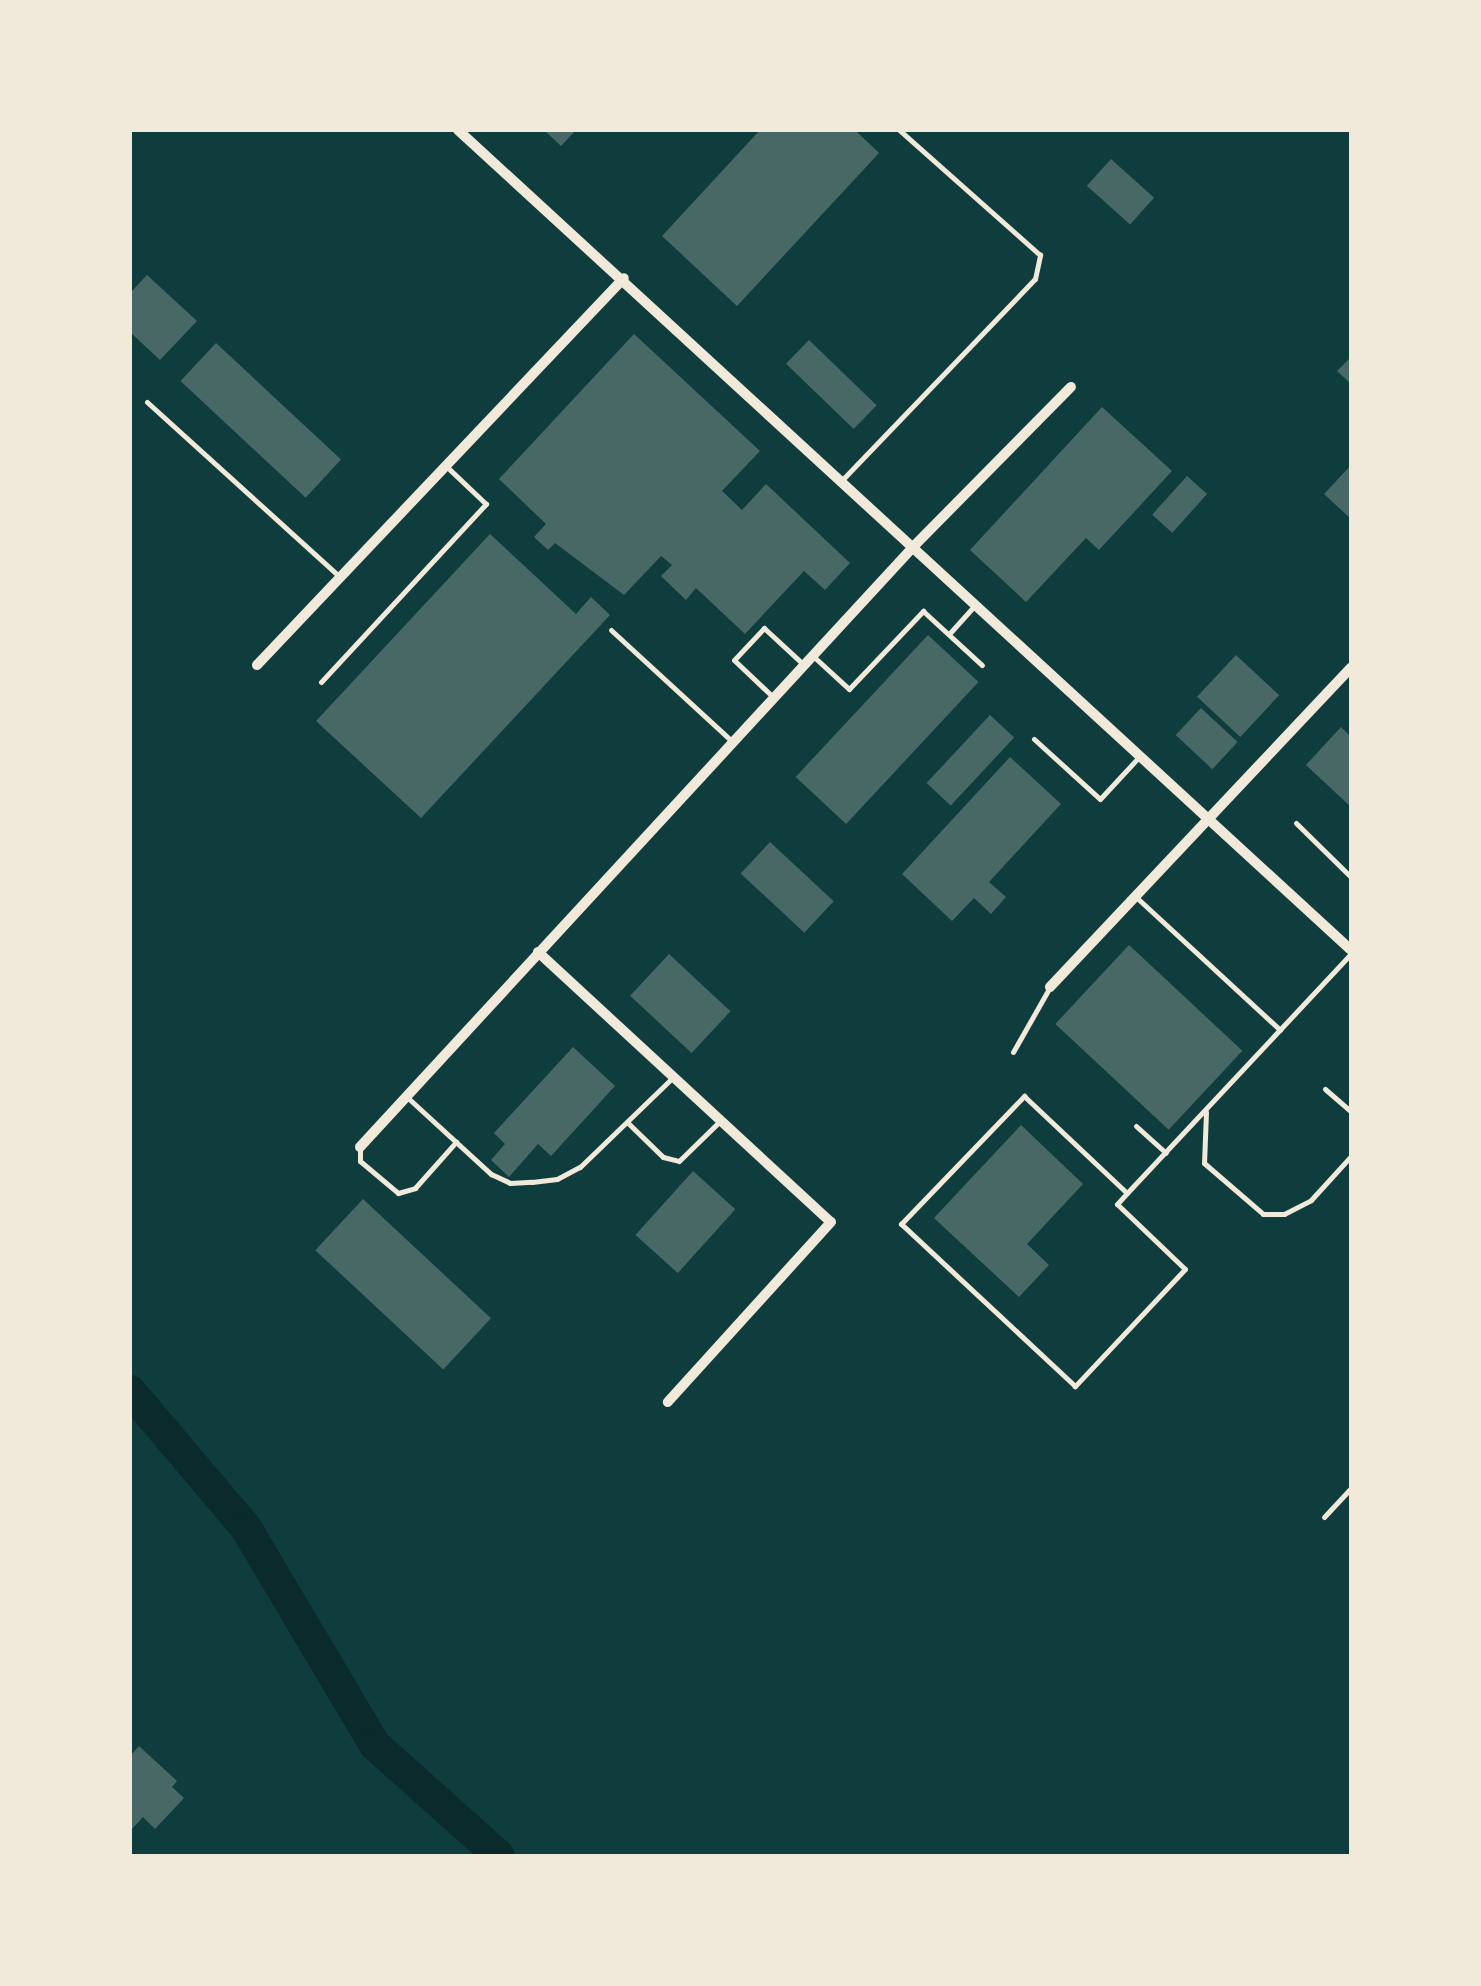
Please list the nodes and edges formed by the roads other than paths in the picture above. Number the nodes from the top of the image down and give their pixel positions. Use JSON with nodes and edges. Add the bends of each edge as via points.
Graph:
{"nodes":[{"id":1,"x":458,"y":130,"type":"edge"},
{"id":2,"x":899,"y":130,"type":"edge"},
{"id":3,"x":624,"y":278,"type":"junction"},
{"id":4,"x":1071,"y":387,"type":"dead end"},
{"id":5,"x":147,"y":402,"type":"dead end"},
{"id":6,"x":446,"y":466,"type":"junction"},
{"id":7,"x":843,"y":479,"type":"junction"},
{"id":8,"x":915,"y":545,"type":"junction"},
{"id":9,"x":340,"y":578,"type":"junction"},
{"id":10,"x":977,"y":603,"type":"junction"},
{"id":11,"x":611,"y":630,"type":"dead end"},
{"id":12,"x":948,"y":634,"type":"junction"},
{"id":13,"x":808,"y":661,"type":"junction"},
{"id":14,"x":257,"y":665,"type":"dead end"},
{"id":15,"x":982,"y":665,"type":"dead end"},
{"id":16,"x":1351,"y":668,"type":"edge"},
{"id":17,"x":321,"y":682,"type":"dead end"},
{"id":18,"x":774,"y":697,"type":"junction"},
{"id":19,"x":1034,"y":739,"type":"dead end"},
{"id":20,"x":733,"y":742,"type":"junction"},
{"id":21,"x":1140,"y":756,"type":"junction"},
{"id":22,"x":1208,"y":820,"type":"junction"},
{"id":23,"x":1296,"y":823,"type":"dead end"},
{"id":24,"x":1351,"y":876,"type":"edge"},
{"id":25,"x":1136,"y":897,"type":"junction"},
{"id":26,"x":538,"y":952,"type":"junction"},
{"id":27,"x":1351,"y":952,"type":"edge"},
{"id":28,"x":1050,"y":988,"type":"joint"},
{"id":29,"x":1280,"y":1030,"type":"junction"},
{"id":30,"x":1013,"y":1052,"type":"dead end"},
{"id":31,"x":674,"y":1077,"type":"junction"},
{"id":32,"x":1325,"y":1088,"type":"dead end"},
{"id":33,"x":406,"y":1096,"type":"junction"},
{"id":34,"x":1206,"y":1109,"type":"junction"},
{"id":35,"x":1351,"y":1112,"type":"edge"},
{"id":36,"x":721,"y":1120,"type":"junction"},
{"id":37,"x":627,"y":1122,"type":"junction"},
{"id":38,"x":1136,"y":1126,"type":"dead end"},
{"id":39,"x":456,"y":1142,"type":"junction"},
{"id":40,"x":360,"y":1146,"type":"joint"},
{"id":41,"x":1166,"y":1153,"type":"junction"},
{"id":42,"x":1351,"y":1156,"type":"edge"},
{"id":43,"x":1126,"y":1193,"type":"junction"},
{"id":44,"x":668,"y":1402,"type":"dead end"},
{"id":45,"x":1351,"y":1488,"type":"edge"},
{"id":46,"x":1324,"y":1517,"type":"dead end"}],
"edges":[{"from":1,"to":3,"type":"street"},
{"from":2,"to":7,"type":"lane","via":[[1040,255],[1035,278]]},
{"from":3,"to":6,"type":"street"},
{"from":3,"to":7,"type":"street"},
{"from":4,"to":8,"type":"street"},
{"from":5,"to":9,"type":"lane"},
{"from":6,"to":9,"type":"street"},
{"from":6,"to":17,"type":"lane","via":[[486,504]]},
{"from":7,"to":8,"type":"street"},
{"from":8,"to":10,"type":"street"},
{"from":8,"to":13,"type":"street"},
{"from":9,"to":14,"type":"street"},
{"from":10,"to":12,"type":"lane"},
{"from":10,"to":21,"type":"street"},
{"from":11,"to":20,"type":"lane"},
{"from":12,"to":13,"type":"lane","via":[[923,611],[850,689]]},
{"from":12,"to":15,"type":"lane"},
{"from":13,"to":18,"type":"street"},
{"from":13,"to":18,"type":"lane","via":[[764,628],[754,638],[734,660]]},
{"from":16,"to":22,"type":"street"},
{"from":18,"to":20,"type":"street"},
{"from":19,"to":21,"type":"lane","via":[[1100,799]]},
{"from":20,"to":26,"type":"street"},
{"from":21,"to":22,"type":"street"},
{"from":22,"to":25,"type":"street"},
{"from":22,"to":27,"type":"street"},
{"from":23,"to":24,"type":"lane"},
{"from":25,"to":28,"type":"street"},
{"from":25,"to":29,"type":"lane"},
{"from":26,"to":31,"type":"street"},
{"from":26,"to":33,"type":"street"},
{"from":27,"to":29,"type":"lane"},
{"from":28,"to":30,"type":"lane"},
{"from":29,"to":34,"type":"lane"},
{"from":31,"to":36,"type":"street"},
{"from":31,"to":37,"type":"lane"},
{"from":32,"to":35,"type":"lane"},
{"from":33,"to":39,"type":"lane"},
{"from":33,"to":40,"type":"street"},
{"from":34,"to":41,"type":"lane"},
{"from":34,"to":42,"type":"lane","via":[[1204,1163],[1262,1214],[1284,1214],[1311,1200]]},
{"from":36,"to":37,"type":"lane","via":[[680,1161],[664,1157]]},
{"from":36,"to":44,"type":"street","via":[[831,1222]]},
{"from":37,"to":39,"type":"lane","via":[[580,1166],[544,1181],[510,1183]]},
{"from":38,"to":41,"type":"lane"},
{"from":39,"to":40,"type":"lane","via":[[415,1188],[398,1193],[360,1162]]},
{"from":41,"to":43,"type":"lane"},
{"from":43,"to":43,"type":"lane","via":[[1024,1096],[901,1224],[1075,1386],[1185,1268],[1117,1204]]},
{"from":45,"to":46,"type":"lane"}]}
